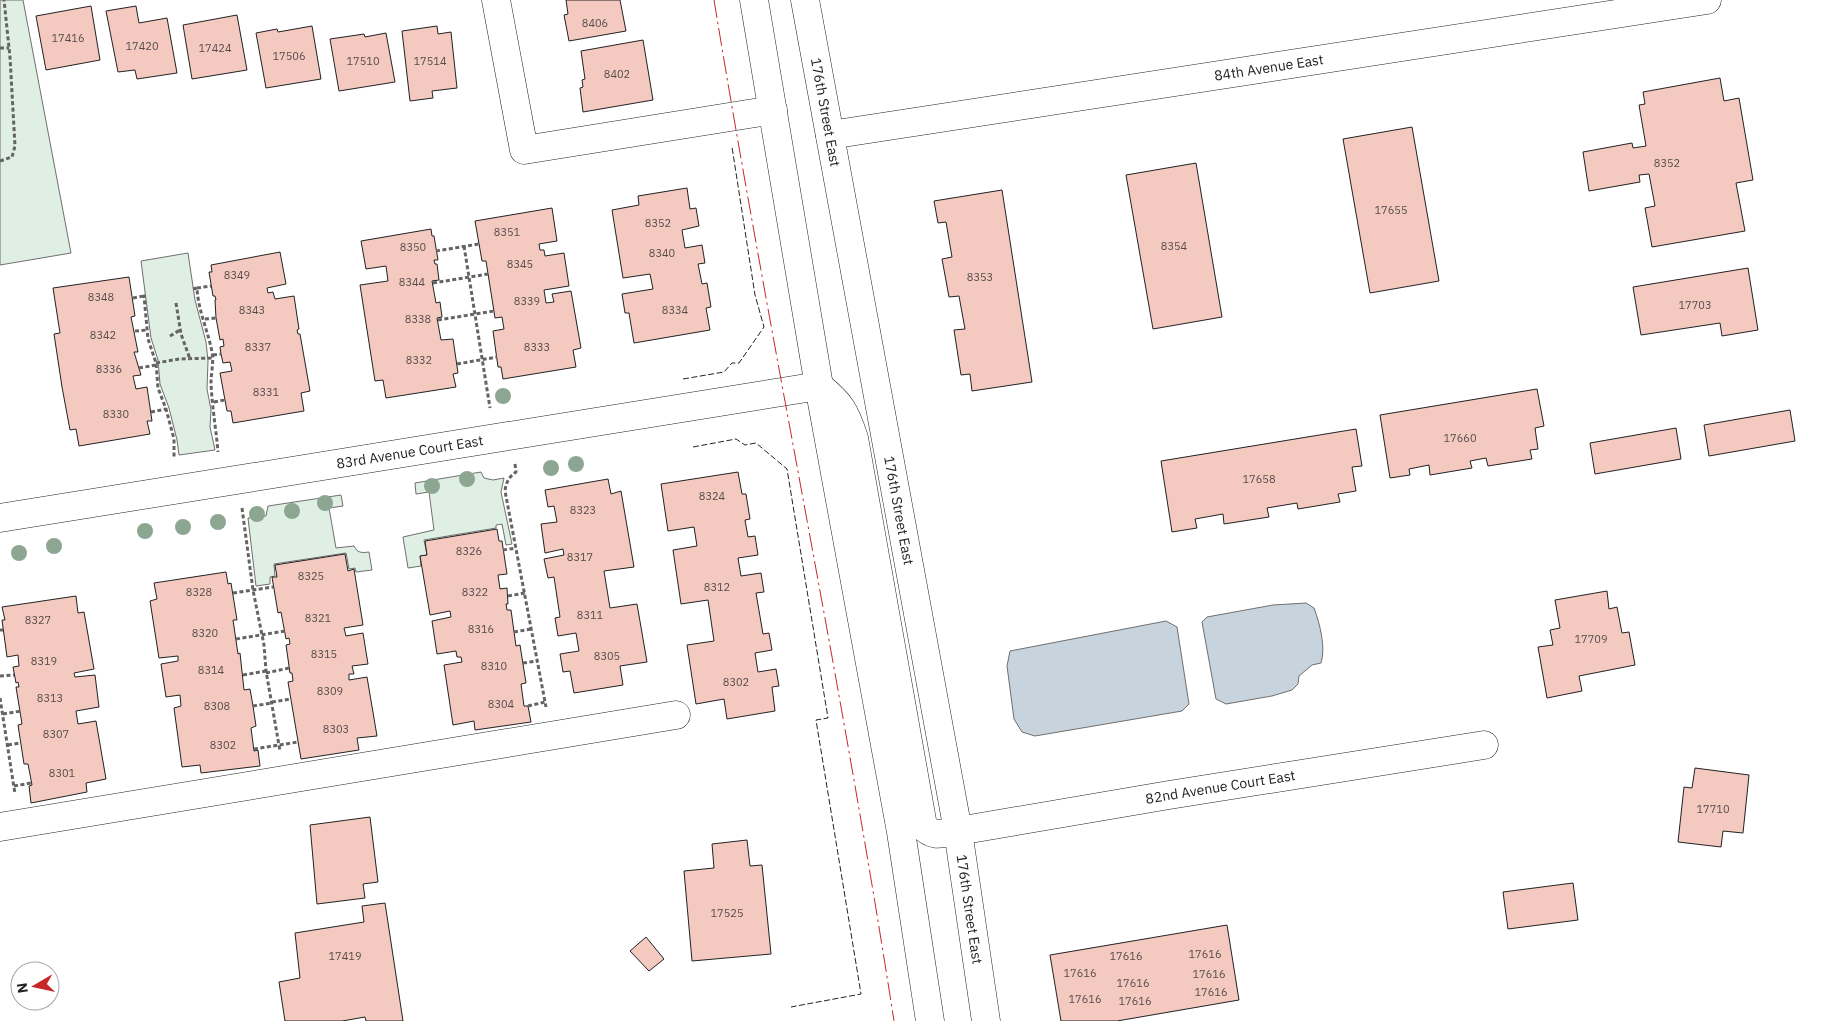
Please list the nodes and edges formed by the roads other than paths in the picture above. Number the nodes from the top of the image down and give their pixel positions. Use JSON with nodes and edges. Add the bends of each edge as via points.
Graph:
{"nodes":[{"id":1,"x":496,"y":0,"type":"edge"},
{"id":2,"x":754,"y":0,"type":"edge"},
{"id":3,"x":805,"y":0,"type":"edge"},
{"id":4,"x":1706,"y":0,"type":"edge"},
{"id":5,"x":773,"y":110,"type":"junction"},
{"id":6,"x":830,"y":135,"type":"junction"},
{"id":7,"x":819,"y":386,"type":"junction"},
{"id":8,"x":0,"y":518,"type":"edge"},
{"id":9,"x":676,"y":716,"type":"dead end"},
{"id":10,"x":1484,"y":745,"type":"dead end"},
{"id":11,"x":10,"y":825,"type":"edge"},
{"id":12,"x":958,"y":831,"type":"junction"},
{"id":13,"x":930,"y":1021,"type":"edge"},
{"id":14,"x":986,"y":1021,"type":"edge"}],
"edges":[{"from":1,"to":5,"type":"main road","via":[[524,150]]},
{"from":2,"to":5,"type":"main road"},
{"from":3,"to":6,"type":"main road","name":"176th Street East"},
{"from":4,"to":6,"type":"main road","name":"84th Avenue East"},
{"from":5,"to":7,"type":"main road"},
{"from":6,"to":12,"type":"main road","name":"176th Street East"},
{"from":7,"to":8,"type":"main road","name":"83rd Avenue Court East"},
{"from":7,"to":12,"type":"main road","name":"82nd Avenue Court East","via":[[837,400],[854,438],[923,826],[936,834]]},
{"from":7,"to":13,"type":"main road","via":[[900,832]]},
{"from":9,"to":11,"type":"main road"},
{"from":10,"to":12,"type":"main road","name":"82nd Avenue Court East"},
{"from":12,"to":14,"type":"main road","name":"176th Street East"}]}
